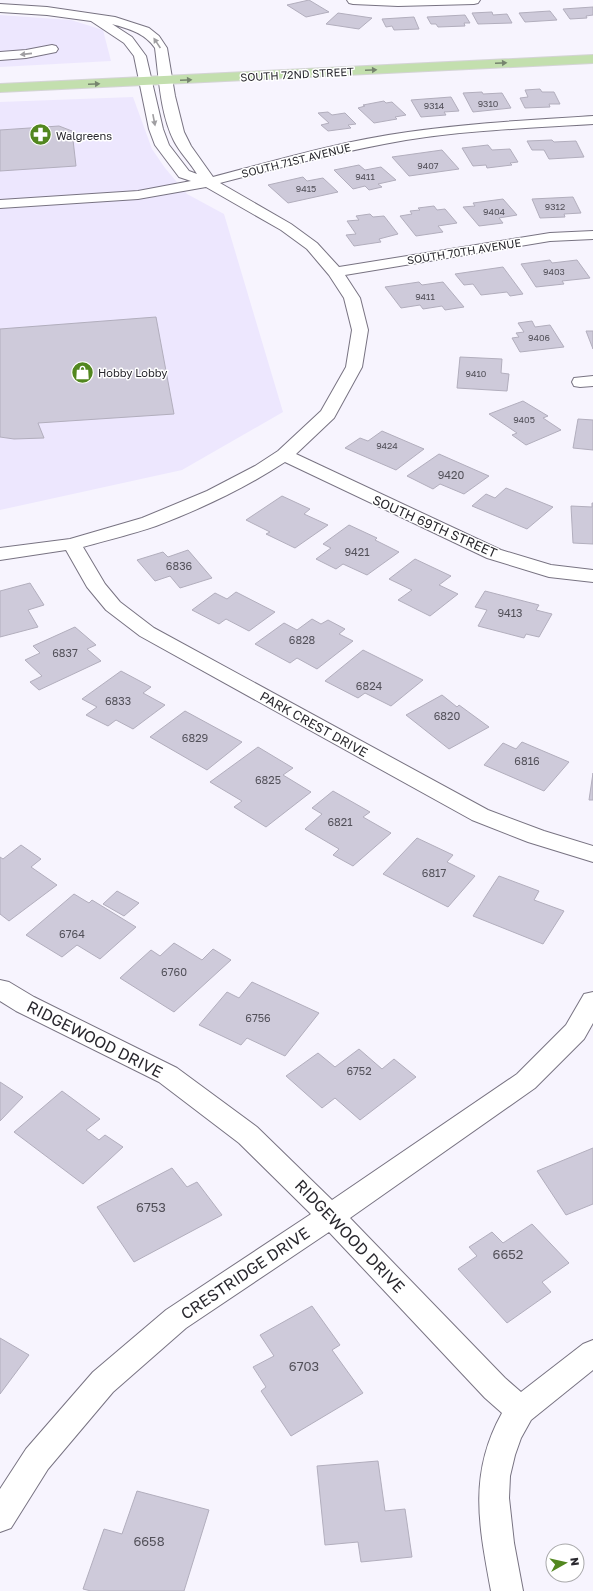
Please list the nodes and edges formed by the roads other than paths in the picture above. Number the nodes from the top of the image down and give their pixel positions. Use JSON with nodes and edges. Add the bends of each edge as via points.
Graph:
{"nodes":[{"id":1,"x":352,"y":0,"type":"edge"},
{"id":2,"x":474,"y":0,"type":"edge"},
{"id":3,"x":0,"y":8,"type":"edge"},
{"id":4,"x":96,"y":19,"type":"junction"},
{"id":5,"x":593,"y":48,"type":"edge"},
{"id":6,"x":52,"y":49,"type":"dead end"},
{"id":7,"x":0,"y":56,"type":"edge"},
{"id":8,"x":593,"y":58,"type":"edge"},
{"id":9,"x":166,"y":75,"type":"junction"},
{"id":10,"x":0,"y":76,"type":"edge"},
{"id":11,"x":145,"y":76,"type":"junction"},
{"id":12,"x":0,"y":88,"type":"edge"},
{"id":13,"x":593,"y":120,"type":"edge"},
{"id":14,"x":208,"y":182,"type":"junction"},
{"id":15,"x":0,"y":204,"type":"edge"},
{"id":16,"x":593,"y":235,"type":"edge"},
{"id":17,"x":335,"y":272,"type":"junction"},
{"id":18,"x":284,"y":455,"type":"junction"},
{"id":19,"x":72,"y":544,"type":"junction"},
{"id":20,"x":0,"y":554,"type":"edge"},
{"id":21,"x":593,"y":576,"type":"edge"},
{"id":22,"x":593,"y":854,"type":"edge"},
{"id":23,"x":0,"y":989,"type":"edge"},
{"id":24,"x":593,"y":1001,"type":"edge"},
{"id":25,"x":331,"y":1216,"type":"junction"},
{"id":26,"x":593,"y":1352,"type":"edge"},
{"id":27,"x":520,"y":1410,"type":"junction"},
{"id":28,"x":0,"y":1517,"type":"edge"},
{"id":29,"x":507,"y":1591,"type":"edge"}],
"edges":[{"from":1,"to":2,"type":"street","via":[[377,3]]},
{"from":3,"to":4,"type":"street","via":[[47,11]]},
{"from":9,"to":4,"type":"street","one_way":true,"via":[[161,48],[155,39],[145,31],[115,21]]},
{"from":4,"to":11,"type":"street","via":[[128,40],[140,56]]},
{"from":5,"to":9,"type":"main road","name":"SOUTH 72ND STREET"},
{"from":6,"to":7,"type":"street","one_way":true},
{"from":9,"to":8,"type":"main road","name":"SOUTH 72ND STREET","one_way":true},
{"from":9,"to":11,"type":"main road","name":"SOUTH 72ND STREET"},
{"from":9,"to":14,"type":"street","via":[[178,134]]},
{"from":10,"to":11,"type":"main road","name":"SOUTH 72ND STREET"},
{"from":12,"to":11,"type":"main road","name":"SOUTH 72ND STREET","one_way":true},
{"from":11,"to":14,"type":"street","one_way":true,"via":[[156,129],[162,144],[184,174]]},
{"from":13,"to":14,"type":"street","name":"SOUTH 71ST AVENUE","via":[[500,126],[408,136],[341,148]]},
{"from":14,"to":15,"type":"street","name":"SOUTH 71ST AVENUE","via":[[138,195]]},
{"from":14,"to":17,"type":"street","via":[[286,227],[312,246]]},
{"from":16,"to":17,"type":"street","name":"SOUTH 70TH AVENUE","via":[[550,237]]},
{"from":17,"to":18,"type":"street","via":[[352,298],[360,330],[354,367],[328,414]]},
{"from":18,"to":19,"type":"street","via":[[213,496],[149,522]]},
{"from":18,"to":21,"type":"street","name":"SOUTH 69TH STREET","via":[[494,554],[549,571]]},
{"from":19,"to":20,"type":"street"},
{"from":19,"to":22,"type":"street","name":"PARK CREST DRIVE","via":[[96,587],[112,606],[147,632],[480,815],[549,842]]},
{"from":23,"to":25,"type":"street","name":"RIDGEWOOD DRIVE","via":[[168,1076],[248,1135]]},
{"from":24,"to":25,"type":"street","name":"CRESTRIDGE DRIVE","via":[[575,1032],[526,1081]]},
{"from":25,"to":27,"type":"street","name":"RIDGEWOOD DRIVE","via":[[495,1388]]},
{"from":25,"to":28,"type":"street","name":"CRESTRIDGE DRIVE","via":[[176,1319],[103,1382],[37,1459]]},
{"from":26,"to":27,"type":"street"},
{"from":27,"to":29,"type":"street","via":[[503,1443],[494,1486],[496,1527]]}]}
